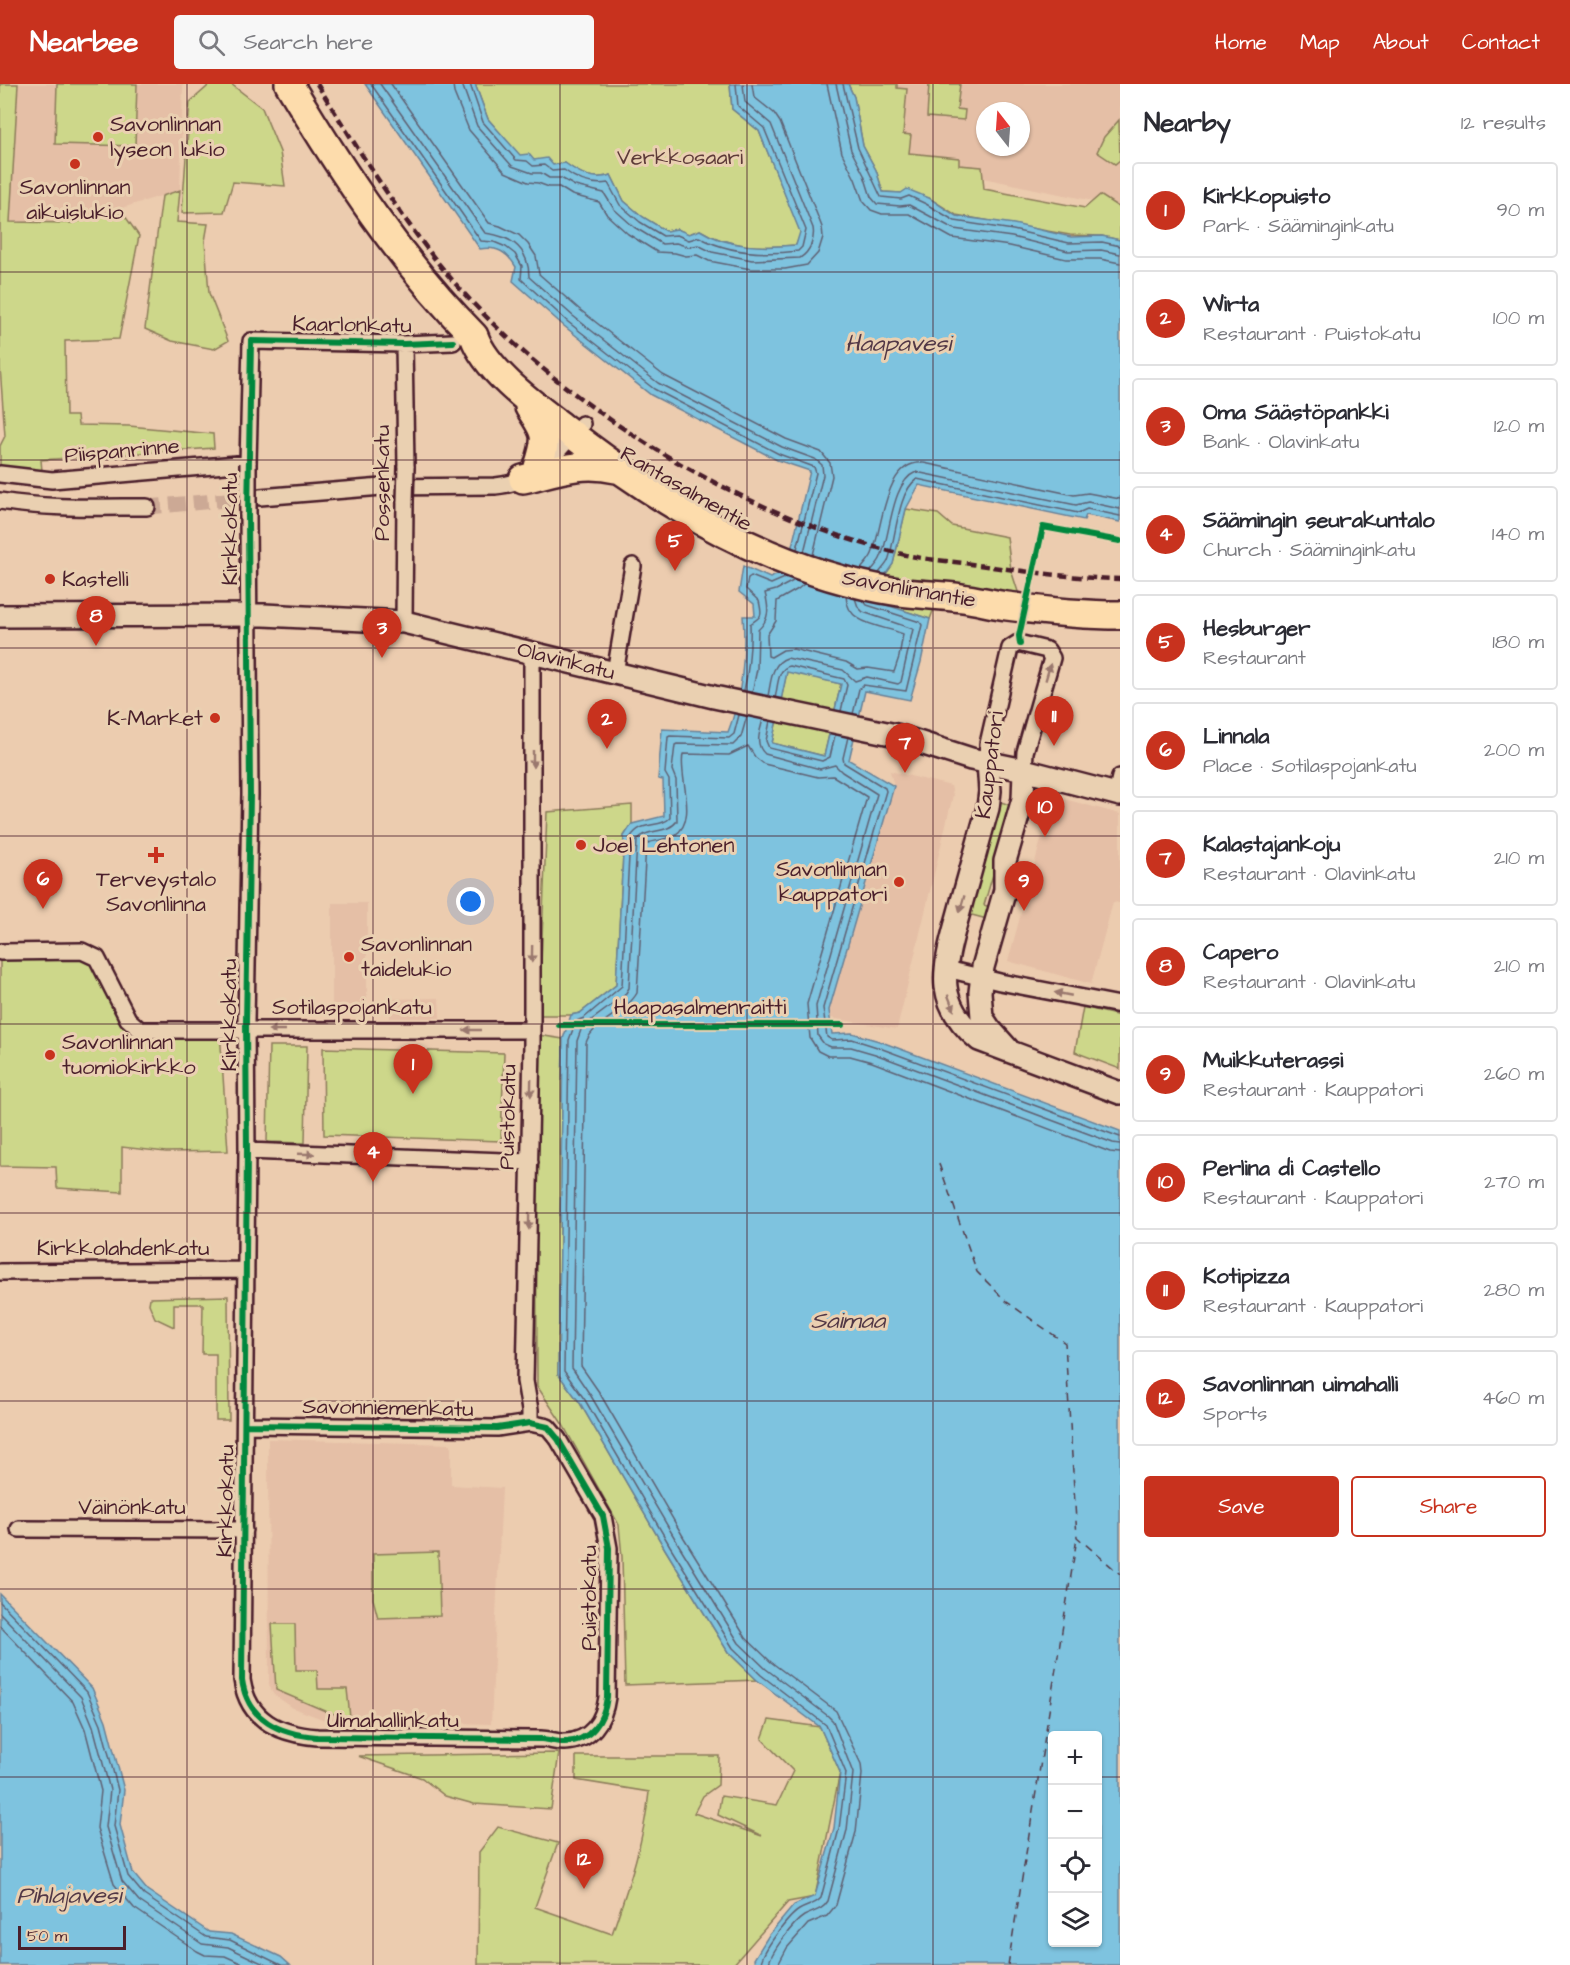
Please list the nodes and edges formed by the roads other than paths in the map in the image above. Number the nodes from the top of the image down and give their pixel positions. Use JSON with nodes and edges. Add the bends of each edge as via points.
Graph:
{"nodes":[{"id":1,"x":289,"y":84,"type":"edge"},
{"id":2,"x":465,"y":335,"type":"junction"},
{"id":3,"x":251,"y":341,"type":"joint"},
{"id":4,"x":404,"y":344,"type":"junction"},
{"id":5,"x":518,"y":391,"type":"junction"},
{"id":6,"x":577,"y":429,"type":"junction"},
{"id":7,"x":248,"y":463,"type":"junction"},
{"id":8,"x":616,"y":469,"type":"junction"},
{"id":9,"x":531,"y":473,"type":"junction"},
{"id":10,"x":0,"y":474,"type":"edge"},
{"id":11,"x":260,"y":497,"type":"tunnel mouth"},
{"id":12,"x":0,"y":501,"type":"edge"},
{"id":13,"x":147,"y":507,"type":"tunnel mouth"},
{"id":14,"x":769,"y":545,"type":"junction"},
{"id":15,"x":633,"y":566,"type":"dead end"},
{"id":16,"x":1120,"y":615,"type":"edge"},
{"id":17,"x":0,"y":616,"type":"edge"},
{"id":18,"x":248,"y":616,"type":"junction"},
{"id":19,"x":404,"y":622,"type":"junction"},
{"id":20,"x":532,"y":653,"type":"junction"},
{"id":21,"x":615,"y":673,"type":"junction"},
{"id":22,"x":988,"y":762,"type":"junction"},
{"id":23,"x":1024,"y":770,"type":"junction"},
{"id":24,"x":1119,"y":789,"type":"edge"},
{"id":25,"x":0,"y":952,"type":"edge"},
{"id":26,"x":947,"y":969,"type":"junction"},
{"id":27,"x":981,"y":978,"type":"junction"},
{"id":28,"x":1120,"y":1005,"type":"edge"},
{"id":29,"x":246,"y":1030,"type":"junction"},
{"id":30,"x":531,"y":1030,"type":"junction"},
{"id":31,"x":1012,"y":1054,"type":"junction"},
{"id":32,"x":1120,"y":1093,"type":"edge"},
{"id":33,"x":247,"y":1151,"type":"junction"},
{"id":34,"x":530,"y":1162,"type":"junction"},
{"id":35,"x":246,"y":1270,"type":"junction"},
{"id":36,"x":0,"y":1272,"type":"edge"},
{"id":37,"x":530,"y":1423,"type":"junction"},
{"id":38,"x":245,"y":1425,"type":"junction"},
{"id":39,"x":19,"y":1529,"type":"dead end"},
{"id":40,"x":244,"y":1530,"type":"junction"},
{"id":41,"x":244,"y":1689,"type":"joint"},
{"id":42,"x":564,"y":1743,"type":"joint"}],
"edges":[{"from":1,"to":2,"type":"highway","name":"Rantasalmentie","via":[[383,229]]},
{"from":2,"to":4,"type":"street","name":"Kaarlonkatu"},
{"from":2,"to":5,"type":"highway","name":"Rantasalmentie"},
{"from":2,"to":6,"type":"highway","name":"Rantasalmentie","via":[[489,339]]},
{"from":3,"to":4,"type":"street","name":"Kaarlonkatu"},
{"from":3,"to":7,"type":"street","name":"Kirkkokatu"},
{"from":4,"to":19,"type":"street","name":"Possenkatu","bridge":true},
{"from":5,"to":6,"type":"highway","name":"Rantasalmentie"},
{"from":5,"to":9,"type":"highway","via":[[545,432],[545,446]]},
{"from":6,"to":8,"type":"highway","name":"Rantasalmentie"},
{"from":6,"to":9,"type":"street"},
{"from":6,"to":14,"type":"highway","name":"Rantasalmentie","via":[[602,439]]},
{"from":7,"to":10,"type":"street","name":"Piispanrinne","via":[[52,480]]},
{"from":7,"to":18,"type":"street","name":"Kirkkokatu","bridge":true},
{"from":8,"to":9,"type":"highway","via":[[598,464]]},
{"from":8,"to":14,"type":"highway","name":"Savonlinnantie","via":[[703,521]]},
{"from":9,"to":11,"type":"street","via":[[495,486],[381,487]]},
{"from":12,"to":13,"type":"street","via":[[80,508]]},
{"from":14,"to":16,"type":"highway","name":"Savonlinnantie","via":[[813,570],[1004,606]]},
{"from":15,"to":21,"type":"street"},
{"from":17,"to":18,"type":"main road","name":"Olavinkatu"},
{"from":18,"to":19,"type":"main road","name":"Olavinkatu"},
{"from":18,"to":29,"type":"street","name":"Kirkkokatu"},
{"from":19,"to":20,"type":"main road","name":"Olavinkatu"},
{"from":20,"to":21,"type":"main road","name":"Olavinkatu"},
{"from":20,"to":30,"type":"street","name":"Puistokatu","one_way":true},
{"from":21,"to":22,"type":"main road","name":"Olavinkatu","via":[[896,735]]},
{"from":22,"to":23,"type":"main road","name":"Olavinkatu"},
{"from":23,"to":22,"type":"street","name":"Kauppatori","one_way":true,"via":[[1025,752],[1052,658],[1047,650],[1018,643],[1010,648],[988,744]]},
{"from":22,"to":26,"type":"main road","name":"Kauppatori","one_way":true,"via":[[988,808]]},
{"from":23,"to":24,"type":"main road","name":"Olavinkatu"},
{"from":23,"to":27,"type":"main road","name":"Kauppatori","via":[[1023,799],[1005,861],[1005,890]]},
{"from":25,"to":29,"type":"street","name":"Sotilaspojankatu","via":[[82,951],[97,958],[128,1019],[140,1030]]},
{"from":26,"to":27,"type":"street"},
{"from":26,"to":31,"type":"main road","name":"Kauppatori","one_way":true,"via":[[948,997],[965,1029],[979,1040]]},
{"from":28,"to":27,"type":"street","one_way":true},
{"from":27,"to":31,"type":"main road","name":"Kauppatori","via":[[982,1017]]},
{"from":30,"to":29,"type":"street","name":"Sotilaspojankatu","one_way":true},
{"from":29,"to":33,"type":"street","name":"Kirkkokatu"},
{"from":30,"to":34,"type":"street","name":"Puistokatu","one_way":true},
{"from":31,"to":32,"type":"main road"},
{"from":33,"to":34,"type":"street","one_way":true},
{"from":33,"to":35,"type":"street","name":"Kirkkokatu"},
{"from":34,"to":37,"type":"street","name":"Puistokatu","one_way":true,"via":[[525,1381]]},
{"from":35,"to":36,"type":"street","name":"Kirkkolahdenkatu"},
{"from":35,"to":38,"type":"street","name":"Kirkkokatu"},
{"from":37,"to":38,"type":"street","name":"Savonniemenkatu","via":[[497,1428]]},
{"from":37,"to":42,"type":"street","name":"Puistokatu","via":[[548,1427],[558,1439],[603,1516],[609,1548],[605,1713],[591,1734]]},
{"from":38,"to":40,"type":"street","name":"Kirkkokatu"},
{"from":39,"to":40,"type":"street","name":"Väinönkatu"},
{"from":40,"to":41,"type":"street","name":"Kirkkokatu"},
{"from":41,"to":42,"type":"street","name":"Uimahallinkatu","via":[[262,1718],[294,1735],[541,1738]]}]}
